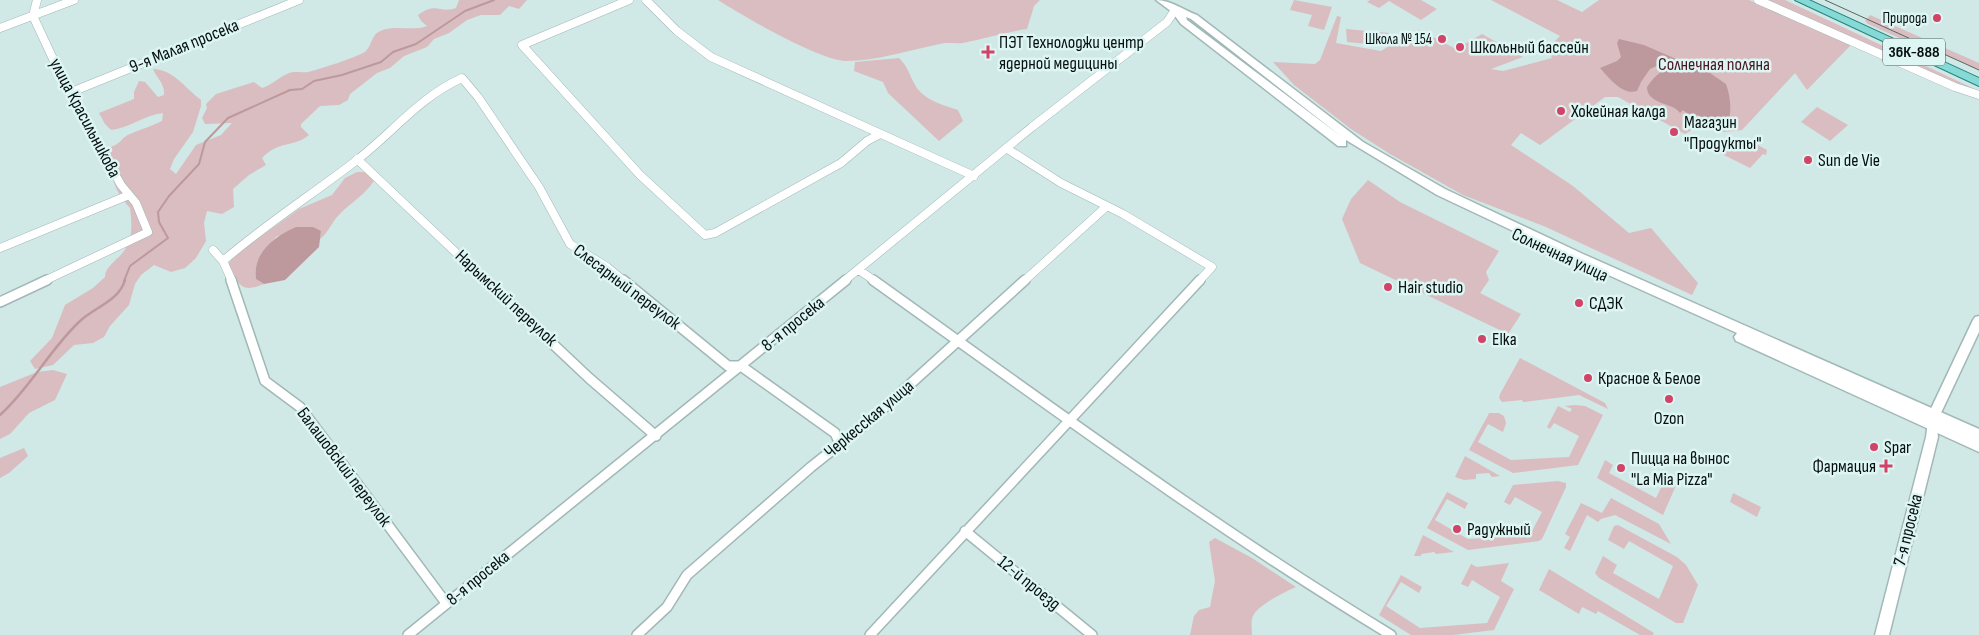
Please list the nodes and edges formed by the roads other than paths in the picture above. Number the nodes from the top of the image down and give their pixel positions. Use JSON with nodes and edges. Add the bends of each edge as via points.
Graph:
{"nodes":[{"id":1,"x":37,"y":0,"type":"edge"},
{"id":2,"x":74,"y":0,"type":"edge"},
{"id":3,"x":298,"y":0,"type":"edge"},
{"id":4,"x":629,"y":0,"type":"edge"},
{"id":5,"x":646,"y":0,"type":"edge"},
{"id":6,"x":1161,"y":0,"type":"edge"},
{"id":7,"x":1758,"y":0,"type":"edge"},
{"id":8,"x":1800,"y":0,"type":"edge"},
{"id":9,"x":1174,"y":10,"type":"junction"},
{"id":10,"x":33,"y":16,"type":"junction"},
{"id":11,"x":0,"y":28,"type":"edge"},
{"id":12,"x":1978,"y":82,"type":"edge"},
{"id":13,"x":70,"y":93,"type":"junction"},
{"id":14,"x":1979,"y":95,"type":"edge"},
{"id":15,"x":880,"y":134,"type":"junction"},
{"id":16,"x":1006,"y":148,"type":"junction"},
{"id":17,"x":357,"y":160,"type":"junction"},
{"id":18,"x":974,"y":176,"type":"junction"},
{"id":19,"x":129,"y":195,"type":"junction"},
{"id":20,"x":1108,"y":206,"type":"junction"},
{"id":21,"x":0,"y":248,"type":"edge"},
{"id":22,"x":213,"y":250,"type":"dead end"},
{"id":23,"x":223,"y":261,"type":"junction"},
{"id":24,"x":859,"y":270,"type":"junction"},
{"id":25,"x":0,"y":302,"type":"edge"},
{"id":26,"x":1979,"y":320,"type":"edge"},
{"id":27,"x":960,"y":341,"type":"junction"},
{"id":28,"x":741,"y":366,"type":"junction"},
{"id":29,"x":1933,"y":420,"type":"junction"},
{"id":30,"x":1068,"y":422,"type":"junction"},
{"id":31,"x":1979,"y":435,"type":"edge"},
{"id":32,"x":656,"y":436,"type":"junction"},
{"id":33,"x":840,"y":444,"type":"junction"},
{"id":34,"x":1979,"y":446,"type":"edge"},
{"id":35,"x":965,"y":531,"type":"junction"},
{"id":36,"x":446,"y":603,"type":"junction"},
{"id":37,"x":408,"y":635,"type":"edge"},
{"id":38,"x":637,"y":635,"type":"edge"},
{"id":39,"x":870,"y":635,"type":"edge"},
{"id":40,"x":1092,"y":635,"type":"edge"},
{"id":41,"x":1391,"y":635,"type":"edge"},
{"id":42,"x":1882,"y":635,"type":"edge"}],
"edges":[{"from":1,"to":10,"type":"street"},
{"from":2,"to":10,"type":"street"},
{"from":3,"to":13,"type":"street","name":"9-я Малая просека"},
{"from":4,"to":15,"type":"street","via":[[522,46],[640,174],[704,235],[715,233],[841,163]]},
{"from":5,"to":15,"type":"street","via":[[677,31],[710,57]]},
{"from":6,"to":9,"type":"main road","name":"Солнечная улица"},
{"from":7,"to":14,"type":"street"},
{"from":8,"to":12,"type":"main road","number":"36К-888"},
{"from":9,"to":16,"type":"street","name":"8-я просека","via":[[1167,22]]},
{"from":9,"to":29,"type":"main road","name":"Солнечная улица","via":[[1184,22],[1319,128],[1427,194]]},
{"from":10,"to":11,"type":"street"},
{"from":10,"to":13,"type":"street","name":"улица Красильникова"},
{"from":13,"to":19,"type":"street","name":"улица Красильникова"},
{"from":15,"to":18,"type":"street"},
{"from":16,"to":18,"type":"street","name":"8-я просека"},
{"from":16,"to":20,"type":"street","via":[[1061,183]]},
{"from":17,"to":23,"type":"street","via":[[250,236]]},
{"from":17,"to":28,"type":"street","name":"Слесарный переулок","via":[[435,93],[462,78],[540,187],[570,244],[607,267],[728,366]]},
{"from":17,"to":32,"type":"street","name":"Нарымский переулок","via":[[589,378]]},
{"from":18,"to":24,"type":"street","name":"8-я просека"},
{"from":19,"to":21,"type":"street"},
{"from":19,"to":25,"type":"street","name":"улица Красильникова","via":[[142,214],[148,232]]},
{"from":20,"to":27,"type":"street","name":"Черкесская улица"},
{"from":20,"to":30,"type":"street","via":[[1212,267]]},
{"from":22,"to":23,"type":"street","name":"Балашовский переулок"},
{"from":23,"to":36,"type":"street","name":"Балашовский переулок","via":[[265,381],[300,407]]},
{"from":24,"to":27,"type":"street"},
{"from":24,"to":28,"type":"street","name":"8-я просека"},
{"from":26,"to":29,"type":"street","name":"7-я просека"},
{"from":27,"to":30,"type":"street"},
{"from":27,"to":33,"type":"street","name":"Черкесская улица"},
{"from":28,"to":32,"type":"street","name":"8-я просека"},
{"from":28,"to":33,"type":"street","name":"Слесарный переулок","via":[[835,432]]},
{"from":29,"to":31,"type":"main road","name":"Солнечная улица"},
{"from":29,"to":34,"type":"main road","name":"Солнечная улица"},
{"from":29,"to":42,"type":"street","name":"7-я просека","via":[[1932,437]]},
{"from":30,"to":35,"type":"street"},
{"from":30,"to":41,"type":"street","via":[[1313,590]]},
{"from":32,"to":36,"type":"street","name":"8-я просека"},
{"from":33,"to":38,"type":"street","name":"Черкесская улица","via":[[687,575],[667,607]]},
{"from":35,"to":39,"type":"street"},
{"from":35,"to":40,"type":"street","name":"12-й проезд"},
{"from":36,"to":37,"type":"street","name":"8-я просека"}]}
